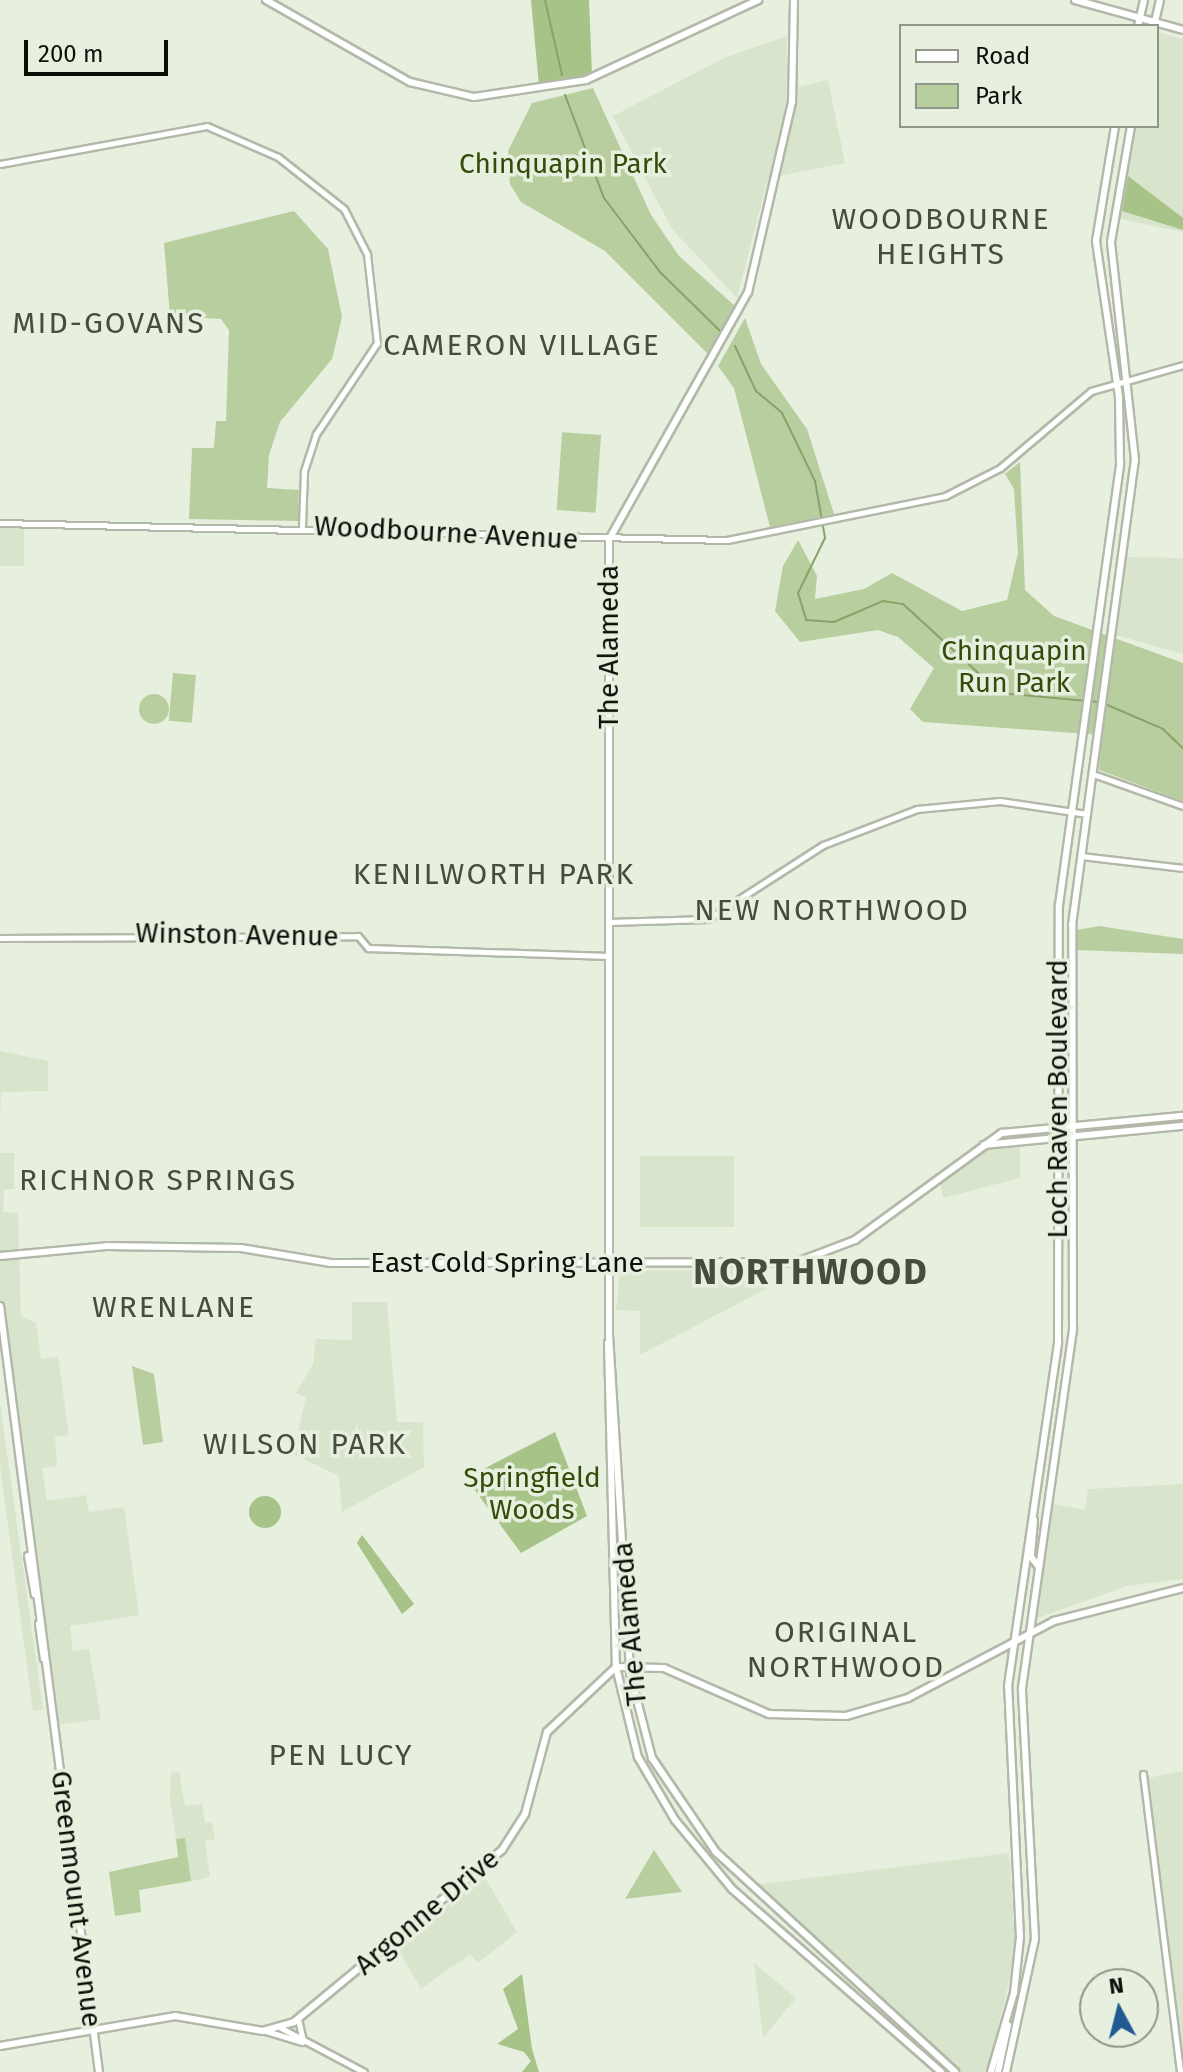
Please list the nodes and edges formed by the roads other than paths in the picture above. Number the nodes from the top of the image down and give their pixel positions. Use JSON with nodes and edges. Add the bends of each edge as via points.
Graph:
{"nodes":[{"id":1,"x":266,"y":0,"type":"edge"},
{"id":2,"x":758,"y":0,"type":"edge"},
{"id":3,"x":794,"y":0,"type":"edge"},
{"id":4,"x":1075,"y":0,"type":"edge"},
{"id":5,"x":1144,"y":0,"type":"edge"},
{"id":6,"x":1160,"y":0,"type":"edge"},
{"id":7,"x":1140,"y":18,"type":"junction"},
{"id":8,"x":1138,"y":24,"type":"edge"},
{"id":9,"x":1154,"y":24,"type":"edge"},
{"id":10,"x":1159,"y":25,"type":"edge"},
{"id":11,"x":1183,"y":30,"type":"edge"},
{"id":12,"x":1115,"y":128,"type":"edge"},
{"id":13,"x":1131,"y":128,"type":"edge"},
{"id":14,"x":0,"y":164,"type":"edge"},
{"id":15,"x":1183,"y":365,"type":"edge"},
{"id":16,"x":1131,"y":376,"type":"junction"},
{"id":17,"x":1117,"y":381,"type":"junction"},
{"id":18,"x":1120,"y":451,"type":"junction"},
{"id":19,"x":1135,"y":451,"type":"junction"},
{"id":20,"x":0,"y":523,"type":"edge"},
{"id":21,"x":1112,"y":525,"type":"junction"},
{"id":22,"x":302,"y":526,"type":"junction"},
{"id":23,"x":1127,"y":528,"type":"junction"},
{"id":24,"x":609,"y":540,"type":"junction"},
{"id":25,"x":1093,"y":774,"type":"junction"},
{"id":26,"x":1183,"y":806,"type":"edge"},
{"id":27,"x":1071,"y":811,"type":"junction"},
{"id":28,"x":1087,"y":814,"type":"junction"},
{"id":29,"x":1081,"y":856,"type":"junction"},
{"id":30,"x":1183,"y":868,"type":"edge"},
{"id":31,"x":609,"y":922,"type":"junction"},
{"id":32,"x":0,"y":938,"type":"edge"},
{"id":33,"x":609,"y":956,"type":"junction"},
{"id":34,"x":1183,"y":1116,"type":"edge"},
{"id":35,"x":1071,"y":1124,"type":"junction"},
{"id":36,"x":1057,"y":1125,"type":"junction"},
{"id":37,"x":1183,"y":1126,"type":"edge"},
{"id":38,"x":1071,"y":1133,"type":"junction"},
{"id":39,"x":1057,"y":1134,"type":"junction"},
{"id":40,"x":981,"y":1146,"type":"junction"},
{"id":41,"x":0,"y":1256,"type":"edge"},
{"id":42,"x":610,"y":1263,"type":"junction"},
{"id":43,"x":0,"y":1306,"type":"edge"},
{"id":44,"x":609,"y":1335,"type":"junction"},
{"id":45,"x":1032,"y":1517,"type":"junction"},
{"id":46,"x":1024,"y":1565,"type":"junction"},
{"id":47,"x":1039,"y":1567,"type":"junction"},
{"id":48,"x":1183,"y":1588,"type":"edge"},
{"id":49,"x":1028,"y":1632,"type":"junction"},
{"id":50,"x":1012,"y":1640,"type":"junction"},
{"id":51,"x":615,"y":1654,"type":"junction"},
{"id":52,"x":629,"y":1665,"type":"junction"},
{"id":53,"x":616,"y":1667,"type":"junction"},
{"id":54,"x":605,"y":1675,"type":"junction"},
{"id":55,"x":621,"y":1701,"type":"junction"},
{"id":56,"x":1143,"y":1774,"type":"dead end"},
{"id":57,"x":298,"y":2019,"type":"junction"},
{"id":58,"x":1007,"y":2021,"type":"junction"},
{"id":59,"x":93,"y":2028,"type":"junction"},
{"id":60,"x":281,"y":2028,"type":"junction"},
{"id":61,"x":264,"y":2031,"type":"junction"},
{"id":62,"x":303,"y":2041,"type":"junction"},
{"id":63,"x":0,"y":2046,"type":"edge"},
{"id":64,"x":99,"y":2072,"type":"edge"},
{"id":65,"x":364,"y":2072,"type":"edge"},
{"id":66,"x":941,"y":2072,"type":"edge"},
{"id":67,"x":955,"y":2072,"type":"edge"},
{"id":68,"x":991,"y":2072,"type":"edge"},
{"id":69,"x":998,"y":2072,"type":"edge"},
{"id":70,"x":1007,"y":2072,"type":"edge"},
{"id":71,"x":1180,"y":2072,"type":"edge"}],
"edges":[{"from":1,"to":2,"type":"main road","via":[[410,82],[474,97],[586,80]]},
{"from":3,"to":24,"type":"main road","name":"The Alameda","via":[[792,102],[748,292]]},
{"from":4,"to":7,"type":"main road"},
{"from":5,"to":7,"type":"main road"},
{"from":6,"to":9,"type":"main road"},
{"from":7,"to":8,"type":"main road"},
{"from":7,"to":9,"type":"main road"},
{"from":10,"to":11,"type":"main road"},
{"from":12,"to":17,"type":"main road","name":"Loch Raven Boulevard","via":[[1096,241]]},
{"from":13,"to":16,"type":"main road","name":"Loch Raven Boulevard","via":[[1111,242]]},
{"from":14,"to":22,"type":"street","via":[[201,126],[234,133],[288,164],[355,225],[378,320],[370,361],[310,450]]},
{"from":15,"to":16,"type":"street","name":"Woodbourne Avenue"},
{"from":16,"to":17,"type":"street","name":"Woodbourne Avenue"},
{"from":16,"to":19,"type":"main road","name":"Loch Raven Boulevard"},
{"from":17,"to":18,"type":"main road","name":"Loch Raven Boulevard"},
{"from":17,"to":24,"type":"street","name":"Woodbourne Avenue","via":[[1064,410],[983,478],[913,505],[707,542]]},
{"from":18,"to":19,"type":"main road"},
{"from":18,"to":21,"type":"main road","name":"Loch Raven Boulevard"},
{"from":19,"to":23,"type":"main road","name":"Loch Raven Boulevard"},
{"from":20,"to":22,"type":"street","name":"Woodbourne Avenue"},
{"from":21,"to":23,"type":"main road"},
{"from":21,"to":27,"type":"main road","name":"Loch Raven Boulevard"},
{"from":22,"to":24,"type":"street","name":"Woodbourne Avenue"},
{"from":23,"to":25,"type":"main road","name":"Loch Raven Boulevard"},
{"from":24,"to":31,"type":"main road","name":"The Alameda"},
{"from":25,"to":26,"type":"street"},
{"from":25,"to":28,"type":"main road","name":"Loch Raven Boulevard"},
{"from":27,"to":28,"type":"street"},
{"from":27,"to":31,"type":"street","via":[[1000,801],[917,809],[835,838],[708,919]]},
{"from":27,"to":36,"type":"main road","name":"Loch Raven Boulevard","via":[[1056,957]]},
{"from":28,"to":29,"type":"main road","name":"Loch Raven Boulevard"},
{"from":29,"to":30,"type":"street"},
{"from":29,"to":35,"type":"main road","name":"Loch Raven Boulevard","via":[[1070,957]]},
{"from":31,"to":33,"type":"main road","name":"The Alameda"},
{"from":32,"to":33,"type":"street","name":"Winston Avenue","via":[[358,936],[368,948]]},
{"from":33,"to":42,"type":"main road","name":"The Alameda"},
{"from":34,"to":35,"type":"main road","name":"East Cold Spring Lane"},
{"from":35,"to":36,"type":"main road","name":"East Cold Spring Lane"},
{"from":35,"to":38,"type":"main road","name":"Loch Raven Boulevard"},
{"from":36,"to":39,"type":"main road","name":"Loch Raven Boulevard"},
{"from":36,"to":40,"type":"main road","name":"East Cold Spring Lane","via":[[1011,1129]]},
{"from":37,"to":38,"type":"main road","name":"East Cold Spring Lane"},
{"from":38,"to":39,"type":"main road","name":"East Cold Spring Lane"},
{"from":38,"to":47,"type":"main road","name":"Loch Raven Boulevard","via":[[1072,1352]]},
{"from":39,"to":40,"type":"main road","name":"East Cold Spring Lane"},
{"from":39,"to":45,"type":"main road","name":"Loch Raven Boulevard","via":[[1058,1342]]},
{"from":40,"to":42,"type":"main road","name":"East Cold Spring Lane","via":[[855,1240],[819,1257]]},
{"from":41,"to":42,"type":"main road","name":"East Cold Spring Lane","via":[[76,1247],[220,1247],[331,1263]]},
{"from":42,"to":44,"type":"main road","name":"The Alameda"},
{"from":43,"to":59,"type":"main road","name":"Greenmount Avenue"},
{"from":44,"to":51,"type":"main road","name":"The Alameda","via":[[604,1389]]},
{"from":44,"to":52,"type":"main road","name":"The Alameda"},
{"from":45,"to":46,"type":"main road","name":"Loch Raven Boulevard"},
{"from":45,"to":47,"type":"main road","via":[[1031,1557]]},
{"from":46,"to":47,"type":"main road"},
{"from":46,"to":50,"type":"main road","name":"Loch Raven Boulevard"},
{"from":47,"to":49,"type":"main road","name":"Loch Raven Boulevard"},
{"from":48,"to":49,"type":"main road","name":"Argonne Drive","via":[[1102,1605]]},
{"from":49,"to":50,"type":"main road","name":"Argonne Drive"},
{"from":49,"to":70,"type":"main road","name":"Loch Raven Boulevard","via":[[1021,1748],[1035,1939]]},
{"from":50,"to":52,"type":"main road","name":"Argonne Drive","via":[[908,1698],[833,1717],[755,1711],[664,1668]]},
{"from":50,"to":58,"type":"main road","name":"Loch Raven Boulevard","via":[[1006,1751],[1021,1927]]},
{"from":51,"to":52,"type":"main road"},
{"from":51,"to":53,"type":"main road","name":"The Alameda"},
{"from":52,"to":53,"type":"main road","name":"Argonne Drive"},
{"from":52,"to":67,"type":"main road","name":"The Alameda","via":[[652,1758],[709,1844]]},
{"from":53,"to":54,"type":"main road","name":"Argonne Drive"},
{"from":53,"to":55,"type":"main road","name":"The Alameda"},
{"from":54,"to":55,"type":"main road"},
{"from":54,"to":57,"type":"main road","name":"Argonne Drive","via":[[547,1732],[525,1814],[502,1850]]},
{"from":55,"to":66,"type":"main road","name":"The Alameda","via":[[649,1779],[710,1865]]},
{"from":56,"to":71,"type":"street"},
{"from":57,"to":60,"type":"main road","name":"Argonne Drive"},
{"from":57,"to":62,"type":"street"},
{"from":58,"to":68,"type":"main road","name":"Loch Raven Boulevard"},
{"from":58,"to":69,"type":"main road"},
{"from":59,"to":61,"type":"main road","via":[[175,2016]]},
{"from":59,"to":63,"type":"main road"},
{"from":59,"to":64,"type":"main road","name":"Greenmount Avenue"},
{"from":60,"to":61,"type":"main road","name":"Argonne Drive"},
{"from":60,"to":62,"type":"street"},
{"from":61,"to":62,"type":"street"},
{"from":62,"to":65,"type":"street"}]}
